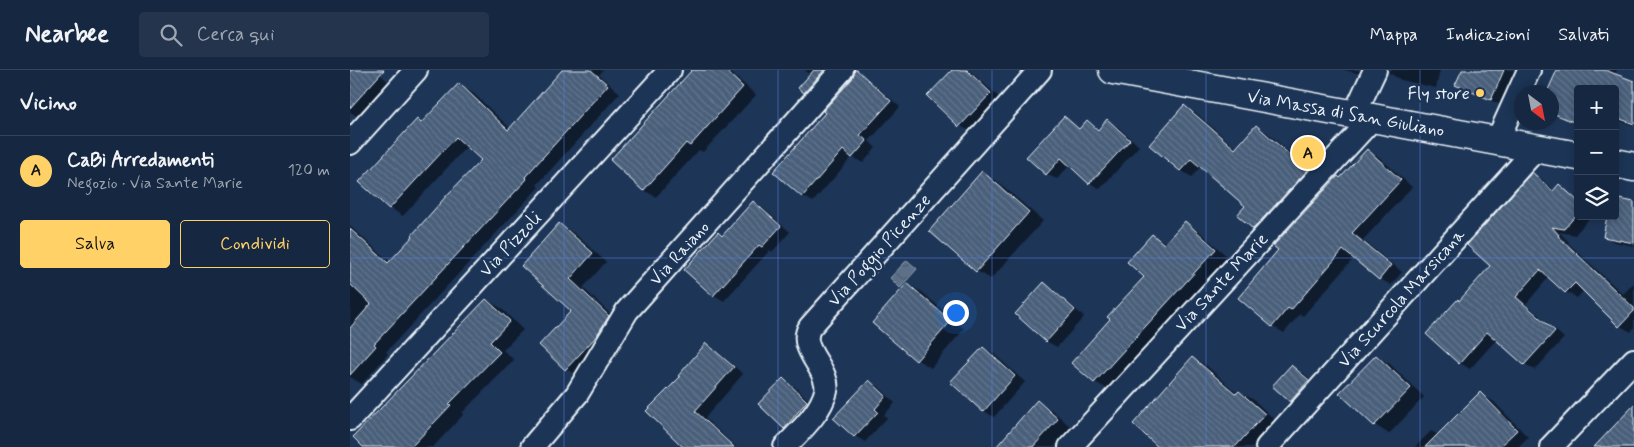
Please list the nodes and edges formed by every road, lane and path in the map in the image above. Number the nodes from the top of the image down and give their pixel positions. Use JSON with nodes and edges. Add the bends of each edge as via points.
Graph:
{"nodes":[{"id":1,"x":416,"y":70,"type":"edge"},
{"id":2,"x":670,"y":70,"type":"edge"},
{"id":3,"x":842,"y":70,"type":"edge"},
{"id":4,"x":1040,"y":70,"type":"edge"},
{"id":5,"x":1113,"y":70,"type":"edge"},
{"id":6,"x":1375,"y":70,"type":"edge"},
{"id":7,"x":1529,"y":70,"type":"edge"},
{"id":8,"x":1196,"y":78,"type":"edge"},
{"id":9,"x":1364,"y":117,"type":"junction"},
{"id":10,"x":1498,"y":141,"type":"junction"},
{"id":11,"x":350,"y":143,"type":"edge"},
{"id":12,"x":1536,"y":149,"type":"junction"},
{"id":13,"x":1574,"y":155,"type":"edge"},
{"id":14,"x":1619,"y":164,"type":"edge"},
{"id":15,"x":1634,"y":167,"type":"edge"},
{"id":16,"x":1634,"y":360,"type":"edge"},
{"id":17,"x":350,"y":419,"type":"edge"},
{"id":18,"x":532,"y":447,"type":"edge"},
{"id":19,"x":785,"y":447,"type":"edge"},
{"id":20,"x":1070,"y":447,"type":"edge"},
{"id":21,"x":1266,"y":447,"type":"edge"},
{"id":22,"x":1551,"y":447,"type":"edge"}],
"edges":[{"from":1,"to":11,"type":"street"},
{"from":2,"to":17,"type":"street","name":"Via Pizzoli"},
{"from":3,"to":18,"type":"street","name":"Via Raiano","via":[[627,311],[577,394]]},
{"from":4,"to":19,"type":"street","name":"Via Poggio Picenze","via":[[810,327],[807,342],[826,382],[826,392],[813,415]]},
{"from":5,"to":8,"type":"street","name":"Via Massa di San Giuliano"},
{"from":6,"to":9,"type":"street","name":"Via Sante Marie"},
{"from":7,"to":10,"type":"street"},
{"from":8,"to":9,"type":"street","name":"Via Massa di San Giuliano"},
{"from":9,"to":10,"type":"street","name":"Via Massa di San Giuliano"},
{"from":9,"to":20,"type":"street","name":"Via Sante Marie"},
{"from":10,"to":12,"type":"street","name":"Via Massa di San Giuliano"},
{"from":12,"to":13,"type":"street","name":"Via Massa di San Giuliano"},
{"from":12,"to":21,"type":"street","name":"Via Scurcola Marsicana"},
{"from":14,"to":15,"type":"street"},
{"from":16,"to":22,"type":"street"}]}
